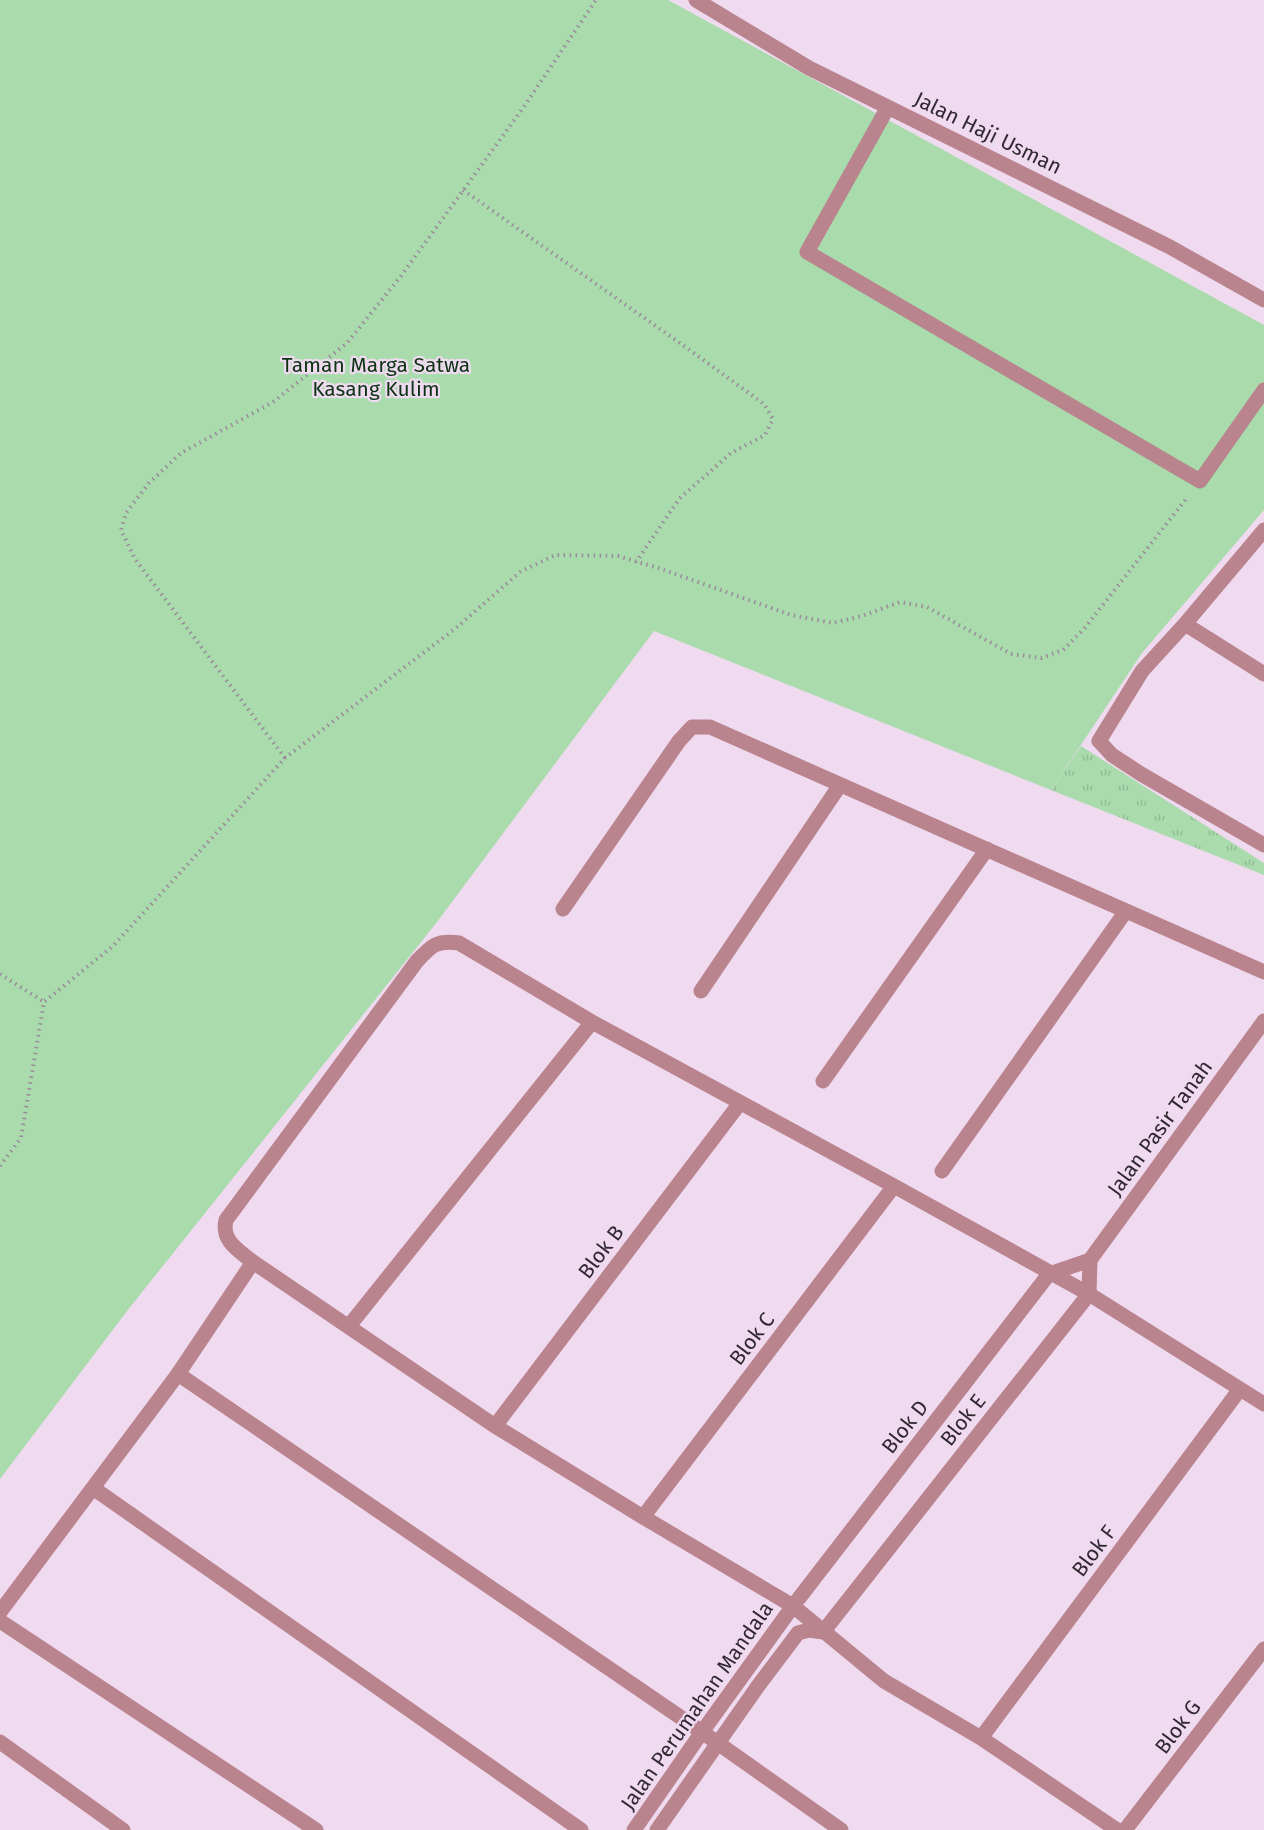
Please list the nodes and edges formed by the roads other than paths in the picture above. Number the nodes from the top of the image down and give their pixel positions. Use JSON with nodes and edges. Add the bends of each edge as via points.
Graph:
{"nodes":[{"id":1,"x":696,"y":0,"type":"edge"},
{"id":2,"x":888,"y":107,"type":"junction"},
{"id":3,"x":1264,"y":300,"type":"edge"},
{"id":4,"x":1264,"y":390,"type":"edge"},
{"id":5,"x":1264,"y":530,"type":"edge"},
{"id":6,"x":1185,"y":624,"type":"junction"},
{"id":7,"x":1264,"y":674,"type":"edge"},
{"id":8,"x":840,"y":785,"type":"junction"},
{"id":9,"x":1264,"y":845,"type":"edge"},
{"id":10,"x":987,"y":849,"type":"junction"},
{"id":11,"x":563,"y":909,"type":"dead end"},
{"id":12,"x":1126,"y":911,"type":"junction"},
{"id":13,"x":1264,"y":972,"type":"edge"},
{"id":14,"x":701,"y":991,"type":"dead end"},
{"id":15,"x":1264,"y":1021,"type":"edge"},
{"id":16,"x":592,"y":1022,"type":"junction"},
{"id":17,"x":824,"y":1081,"type":"dead end"},
{"id":18,"x":740,"y":1103,"type":"junction"},
{"id":19,"x":942,"y":1171,"type":"dead end"},
{"id":20,"x":894,"y":1186,"type":"junction"},
{"id":21,"x":1090,"y":1260,"type":"junction"},
{"id":22,"x":253,"y":1262,"type":"junction"},
{"id":23,"x":1049,"y":1274,"type":"junction"},
{"id":24,"x":1089,"y":1294,"type":"junction"},
{"id":25,"x":350,"y":1326,"type":"junction"},
{"id":26,"x":178,"y":1374,"type":"junction"},
{"id":27,"x":1240,"y":1389,"type":"junction"},
{"id":28,"x":1264,"y":1404,"type":"edge"},
{"id":29,"x":495,"y":1425,"type":"junction"},
{"id":30,"x":93,"y":1488,"type":"junction"},
{"id":31,"x":643,"y":1517,"type":"junction"},
{"id":32,"x":793,"y":1606,"type":"junction"},
{"id":33,"x":0,"y":1612,"type":"edge"},
{"id":34,"x":0,"y":1621,"type":"edge"},
{"id":35,"x":823,"y":1632,"type":"junction"},
{"id":36,"x":1264,"y":1649,"type":"edge"},
{"id":37,"x":702,"y":1732,"type":"junction"},
{"id":38,"x":981,"y":1738,"type":"junction"},
{"id":39,"x":0,"y":1742,"type":"edge"},
{"id":40,"x":718,"y":1744,"type":"junction"},
{"id":41,"x":123,"y":1830,"type":"edge"},
{"id":42,"x":316,"y":1830,"type":"edge"},
{"id":43,"x":581,"y":1830,"type":"edge"},
{"id":44,"x":634,"y":1830,"type":"edge"},
{"id":45,"x":657,"y":1830,"type":"edge"},
{"id":46,"x":841,"y":1830,"type":"edge"},
{"id":47,"x":1117,"y":1830,"type":"edge"},
{"id":48,"x":1125,"y":1830,"type":"edge"}],
"edges":[{"from":1,"to":2,"type":"street","name":"Jalan Haji Usman","via":[[809,68]]},
{"from":2,"to":3,"type":"street","name":"Jalan Haji Usman","via":[[1170,247]]},
{"from":2,"to":4,"type":"street","via":[[807,252],[1200,481]]},
{"from":5,"to":6,"type":"street"},
{"from":6,"to":7,"type":"street"},
{"from":6,"to":9,"type":"street","via":[[1142,671],[1099,741],[1141,774]]},
{"from":8,"to":10,"type":"street"},
{"from":8,"to":11,"type":"street","via":[[710,727],[692,727]]},
{"from":8,"to":14,"type":"street"},
{"from":10,"to":12,"type":"street"},
{"from":10,"to":17,"type":"street"},
{"from":12,"to":13,"type":"street"},
{"from":12,"to":19,"type":"street"},
{"from":15,"to":21,"type":"street","name":"Jalan Pasir Tanah"},
{"from":16,"to":18,"type":"street"},
{"from":16,"to":22,"type":"street","via":[[459,943],[443,941],[427,950],[226,1220],[226,1236]]},
{"from":16,"to":25,"type":"street"},
{"from":18,"to":20,"type":"street"},
{"from":18,"to":29,"type":"street","name":"Blok B"},
{"from":20,"to":23,"type":"street"},
{"from":20,"to":31,"type":"street","name":"Blok C"},
{"from":21,"to":23,"type":"street"},
{"from":21,"to":24,"type":"street"},
{"from":22,"to":25,"type":"street"},
{"from":22,"to":26,"type":"street"},
{"from":23,"to":24,"type":"street"},
{"from":23,"to":32,"type":"street","name":"Blok D"},
{"from":24,"to":27,"type":"street"},
{"from":24,"to":35,"type":"street","name":"Blok E"},
{"from":25,"to":29,"type":"street"},
{"from":26,"to":30,"type":"street"},
{"from":26,"to":37,"type":"street"},
{"from":27,"to":28,"type":"street"},
{"from":27,"to":38,"type":"street","name":"Blok F"},
{"from":29,"to":31,"type":"street"},
{"from":30,"to":33,"type":"street"},
{"from":30,"to":43,"type":"street"},
{"from":31,"to":32,"type":"street"},
{"from":32,"to":35,"type":"street"},
{"from":32,"to":37,"type":"street","name":"Jalan Perumahan Mandala"},
{"from":34,"to":42,"type":"street"},
{"from":35,"to":38,"type":"street","via":[[884,1681]]},
{"from":35,"to":40,"type":"street","via":[[798,1633]]},
{"from":36,"to":48,"type":"street","name":"Blok G"},
{"from":37,"to":40,"type":"street"},
{"from":37,"to":44,"type":"street","name":"Jalan Perumahan Mandala"},
{"from":38,"to":47,"type":"street"},
{"from":39,"to":41,"type":"street"},
{"from":40,"to":45,"type":"street"},
{"from":40,"to":46,"type":"street"}]}
